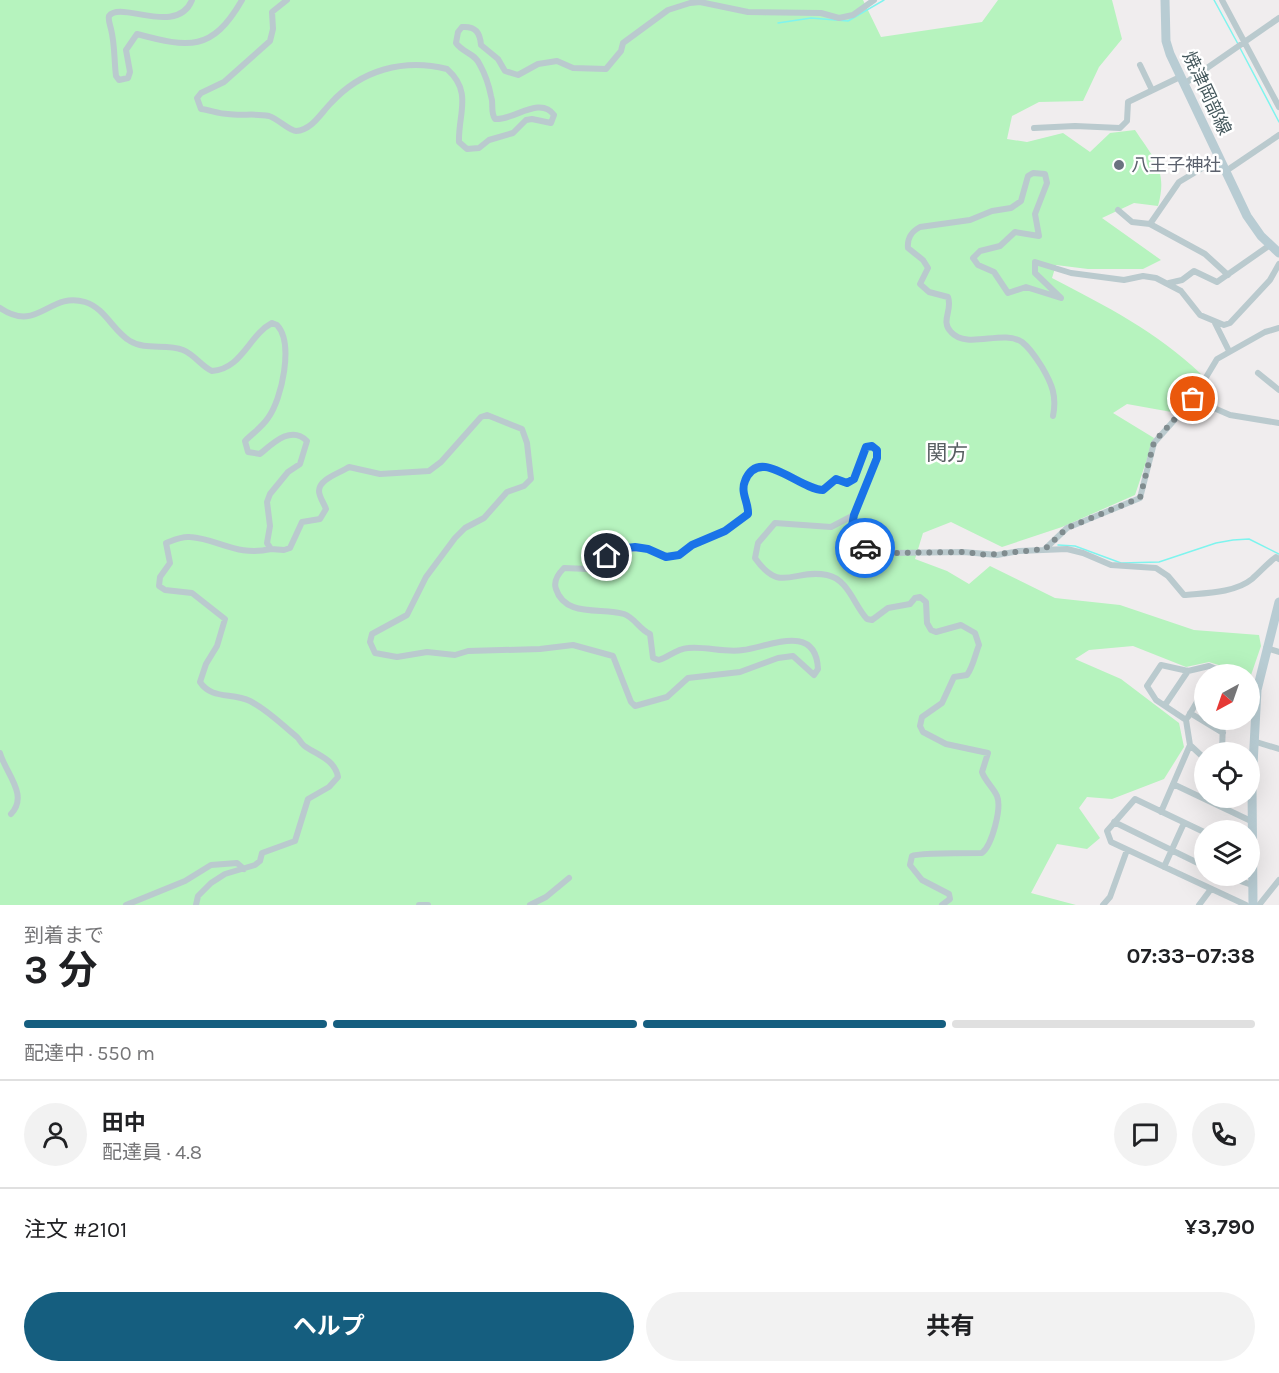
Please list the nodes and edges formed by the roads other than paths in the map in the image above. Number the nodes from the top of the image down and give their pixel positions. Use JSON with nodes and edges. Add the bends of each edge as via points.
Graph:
{"nodes":[{"id":1,"x":192,"y":0,"type":"edge"},
{"id":2,"x":242,"y":0,"type":"edge"},
{"id":3,"x":287,"y":0,"type":"edge"},
{"id":4,"x":874,"y":0,"type":"edge"},
{"id":5,"x":1165,"y":0,"type":"edge"},
{"id":6,"x":1222,"y":0,"type":"edge"},
{"id":7,"x":117,"y":5,"type":"dead end"},
{"id":8,"x":154,"y":8,"type":"dead end"},
{"id":9,"x":1279,"y":18,"type":"edge"},
{"id":10,"x":1243,"y":43,"type":"junction"},
{"id":11,"x":1140,"y":64,"type":"dead end"},
{"id":12,"x":1182,"y":80,"type":"junction"},
{"id":13,"x":1152,"y":90,"type":"junction"},
{"id":14,"x":1279,"y":107,"type":"edge"},
{"id":15,"x":1034,"y":128,"type":"dead end"},
{"id":16,"x":1279,"y":135,"type":"edge"},
{"id":17,"x":1219,"y":158,"type":"junction"},
{"id":18,"x":1226,"y":171,"type":"junction"},
{"id":19,"x":1118,"y":210,"type":"dead end"},
{"id":20,"x":1150,"y":224,"type":"junction"},
{"id":21,"x":1269,"y":244,"type":"junction"},
{"id":22,"x":1279,"y":254,"type":"edge"},
{"id":23,"x":1279,"y":264,"type":"edge"},
{"id":24,"x":1228,"y":275,"type":"junction"},
{"id":25,"x":1169,"y":284,"type":"junction"},
{"id":26,"x":0,"y":308,"type":"edge"},
{"id":27,"x":1215,"y":323,"type":"junction"},
{"id":28,"x":1279,"y":328,"type":"edge"},
{"id":29,"x":1229,"y":351,"type":"junction"},
{"id":30,"x":1258,"y":373,"type":"dead end"},
{"id":31,"x":1279,"y":390,"type":"edge"},
{"id":32,"x":1193,"y":399,"type":"junction"},
{"id":33,"x":1053,"y":416,"type":"dead end"},
{"id":34,"x":1279,"y":423,"type":"edge"},
{"id":35,"x":854,"y":515,"type":"junction"},
{"id":36,"x":271,"y":549,"type":"junction"},
{"id":37,"x":1045,"y":549,"type":"junction"},
{"id":38,"x":1279,"y":558,"type":"edge"},
{"id":39,"x":1279,"y":602,"type":"edge"},
{"id":40,"x":1266,"y":648,"type":"junction"},
{"id":41,"x":1279,"y":652,"type":"edge"},
{"id":42,"x":1260,"y":666,"type":"edge"},
{"id":43,"x":1194,"y":670,"type":"edge"},
{"id":44,"x":1188,"y":671,"type":"junction"},
{"id":45,"x":1164,"y":705,"type":"junction"},
{"id":46,"x":1194,"y":706,"type":"edge"},
{"id":47,"x":1190,"y":713,"type":"junction"},
{"id":48,"x":1186,"y":720,"type":"junction"},
{"id":49,"x":1253,"y":730,"type":"edge"},
{"id":50,"x":1223,"y":733,"type":"joint"},
{"id":51,"x":1253,"y":741,"type":"joint"},
{"id":52,"x":1223,"y":742,"type":"edge"},
{"id":53,"x":1190,"y":745,"type":"junction"},
{"id":54,"x":1194,"y":749,"type":"edge"},
{"id":55,"x":1279,"y":749,"type":"edge"},
{"id":56,"x":0,"y":753,"type":"edge"},
{"id":57,"x":1173,"y":784,"type":"junction"},
{"id":58,"x":1161,"y":812,"type":"junction"},
{"id":59,"x":11,"y":814,"type":"dead end"},
{"id":60,"x":1249,"y":820,"type":"edge"},
{"id":61,"x":1114,"y":822,"type":"junction"},
{"id":62,"x":1184,"y":823,"type":"junction"},
{"id":63,"x":1194,"y":828,"type":"edge"},
{"id":64,"x":1127,"y":850,"type":"junction"},
{"id":65,"x":1172,"y":850,"type":"junction"},
{"id":66,"x":1194,"y":861,"type":"edge"},
{"id":67,"x":1164,"y":867,"type":"junction"},
{"id":68,"x":244,"y":869,"type":"junction"},
{"id":69,"x":569,"y":878,"type":"dead end"},
{"id":70,"x":1279,"y":880,"type":"edge"},
{"id":71,"x":1252,"y":886,"type":"edge"},
{"id":72,"x":1211,"y":889,"type":"junction"},
{"id":73,"x":126,"y":905,"type":"edge"},
{"id":74,"x":196,"y":905,"type":"edge"},
{"id":75,"x":419,"y":905,"type":"edge"},
{"id":76,"x":428,"y":905,"type":"edge"},
{"id":77,"x":530,"y":905,"type":"edge"},
{"id":78,"x":942,"y":905,"type":"edge"},
{"id":79,"x":1103,"y":905,"type":"edge"},
{"id":80,"x":1199,"y":905,"type":"edge"},
{"id":81,"x":1246,"y":905,"type":"edge"},
{"id":82,"x":1256,"y":905,"type":"edge"}],
"edges":[{"from":1,"to":8,"type":"street","via":[[186,10],[177,14]]},
{"from":2,"to":7,"type":"street","via":[[231,18],[201,42],[180,45],[137,34],[126,51],[130,72],[124,81],[116,76],[109,21],[109,14]]},
{"from":3,"to":4,"type":"street","via":[[272,12],[270,41],[224,82],[201,93],[196,98],[201,109],[267,116],[298,131],[317,120],[348,85],[394,65],[428,65],[447,69],[458,83],[464,103],[459,142],[467,149],[513,133],[532,118],[551,123],[554,115],[546,108],[532,108],[495,118],[480,63],[456,43],[462,27],[476,29],[481,45],[505,71],[518,75],[537,64],[557,61],[573,68],[606,69],[623,43],[668,10],[690,3],[747,12],[821,13],[839,18],[853,15]]},
{"from":5,"to":12,"type":"main road","name":"焼津岡部線","via":[[1166,41]]},
{"from":6,"to":10,"type":"street"},
{"from":9,"to":10,"type":"street"},
{"from":10,"to":12,"type":"street"},
{"from":10,"to":14,"type":"street"},
{"from":11,"to":13,"type":"street"},
{"from":12,"to":13,"type":"street"},
{"from":12,"to":17,"type":"main road","name":"焼津岡部線"},
{"from":13,"to":15,"type":"street","via":[[1128,102],[1127,121],[1120,128]]},
{"from":16,"to":18,"type":"street"},
{"from":17,"to":18,"type":"main road","name":"焼津岡部線"},
{"from":17,"to":20,"type":"street","via":[[1179,182]]},
{"from":18,"to":21,"type":"main road","name":"焼津岡部線","via":[[1254,228]]},
{"from":19,"to":20,"type":"street","via":[[1132,222]]},
{"from":20,"to":24,"type":"street","via":[[1205,254]]},
{"from":21,"to":22,"type":"main road","name":"焼津岡部線"},
{"from":21,"to":24,"type":"street"},
{"from":23,"to":27,"type":"street","via":[[1270,280],[1230,323]]},
{"from":24,"to":25,"type":"street","via":[[1217,282],[1194,271]]},
{"from":25,"to":27,"type":"street","via":[[1181,291],[1200,315]]},
{"from":25,"to":33,"type":"street","via":[[1143,276],[1124,280],[1071,273],[1035,262],[1035,273],[1061,298],[1026,287],[1005,291],[994,272],[978,265],[973,258],[980,250],[1000,246],[1015,232],[1039,236],[1035,214],[1047,183],[1045,174],[1039,172],[1028,176],[1020,201],[1011,208],[970,220],[920,227],[911,233],[908,248],[928,268],[920,281],[922,288],[950,300],[945,320],[952,333],[962,339],[1015,339],[1024,343],[1052,387]]},
{"from":26,"to":36,"type":"street","via":[[10,315],[32,318],[57,303],[83,301],[98,309],[129,340],[147,347],[185,351],[212,371],[230,366],[266,326],[277,325],[285,353],[282,383],[274,410],[245,441],[245,448],[260,454],[288,434],[307,441],[300,464],[279,483],[267,502],[267,543]]},
{"from":27,"to":29,"type":"street"},
{"from":28,"to":29,"type":"street"},
{"from":29,"to":32,"type":"street","via":[[1217,358]]},
{"from":30,"to":31,"type":"street"},
{"from":32,"to":34,"type":"street","via":[[1230,415]]},
{"from":32,"to":37,"type":"street","via":[[1154,442],[1140,498],[1067,528]]},
{"from":35,"to":36,"type":"street","via":[[877,458],[877,450],[872,446],[866,447],[854,479],[847,483],[836,479],[823,490],[799,484],[776,469],[762,466],[753,470],[744,482],[748,514],[679,555],[666,557],[648,549],[619,549],[588,569],[564,568],[555,579],[562,599],[580,609],[630,617],[650,634],[653,658],[663,659],[687,648],[744,650],[786,639],[806,645],[818,661],[814,675],[793,656],[740,672],[688,678],[668,697],[640,706],[630,702],[613,656],[585,647],[509,648],[455,655],[427,652],[397,657],[372,649],[372,634],[407,615],[426,577],[454,538],[484,518],[507,492],[531,479],[525,434],[516,425],[481,417],[429,471],[380,474],[349,467],[320,486],[326,509],[320,519],[302,522],[290,548]]},
{"from":35,"to":37,"type":"street","via":[[849,542],[857,547],[891,553],[958,551],[997,555]]},
{"from":35,"to":78,"type":"street","via":[[831,527],[775,523],[758,543],[755,558],[767,574],[775,577],[827,575],[849,591],[867,619],[879,618],[888,608],[910,604],[920,597],[926,602],[931,630],[961,625],[975,633],[979,645],[971,669],[967,675],[954,677],[942,703],[922,717],[920,726],[923,732],[946,744],[988,753],[982,772],[997,795],[998,805],[991,843],[982,853],[912,856],[910,865],[922,880],[949,894],[950,899]]},
{"from":36,"to":68,"type":"street","via":[[229,549],[182,537],[166,543],[171,563],[160,577],[159,586],[192,592],[225,619],[217,646],[202,674],[200,682],[205,689],[250,701],[275,716],[304,747],[327,758],[339,774],[329,787],[308,799],[295,841],[262,853],[260,861]]},
{"from":37,"to":38,"type":"street","via":[[1075,550],[1111,566],[1156,568],[1184,595],[1247,583],[1258,570]]},
{"from":39,"to":40,"type":"main road"},
{"from":40,"to":41,"type":"street"},
{"from":40,"to":42,"type":"main road"},
{"from":43,"to":44,"type":"street"},
{"from":44,"to":45,"type":"street"},
{"from":44,"to":45,"type":"street","via":[[1161,665],[1147,686]]},
{"from":45,"to":48,"type":"street"},
{"from":46,"to":47,"type":"street"},
{"from":47,"to":48,"type":"street"},
{"from":47,"to":50,"type":"street"},
{"from":48,"to":53,"type":"street"},
{"from":49,"to":51,"type":"main road"},
{"from":50,"to":52,"type":"street"},
{"from":51,"to":55,"type":"street"},
{"from":53,"to":54,"type":"street"},
{"from":53,"to":57,"type":"street"},
{"from":56,"to":59,"type":"street","via":[[19,796]]},
{"from":57,"to":58,"type":"street"},
{"from":57,"to":60,"type":"street"},
{"from":58,"to":61,"type":"street","via":[[1135,799]]},
{"from":58,"to":62,"type":"street"},
{"from":61,"to":64,"type":"street","via":[[1107,831],[1111,842]]},
{"from":61,"to":65,"type":"street"},
{"from":62,"to":63,"type":"street"},
{"from":62,"to":65,"type":"street"},
{"from":64,"to":67,"type":"street"},
{"from":64,"to":79,"type":"street","via":[[1110,897]]},
{"from":65,"to":66,"type":"street"},
{"from":65,"to":67,"type":"street"},
{"from":67,"to":72,"type":"street"},
{"from":68,"to":73,"type":"street","via":[[237,862],[211,865],[185,881]]},
{"from":68,"to":74,"type":"street","via":[[219,877],[198,896]]},
{"from":69,"to":77,"type":"street"},
{"from":70,"to":82,"type":"street"},
{"from":71,"to":82,"type":"main road"},
{"from":72,"to":80,"type":"street"},
{"from":72,"to":81,"type":"street"},
{"from":75,"to":76,"type":"street"}]}
